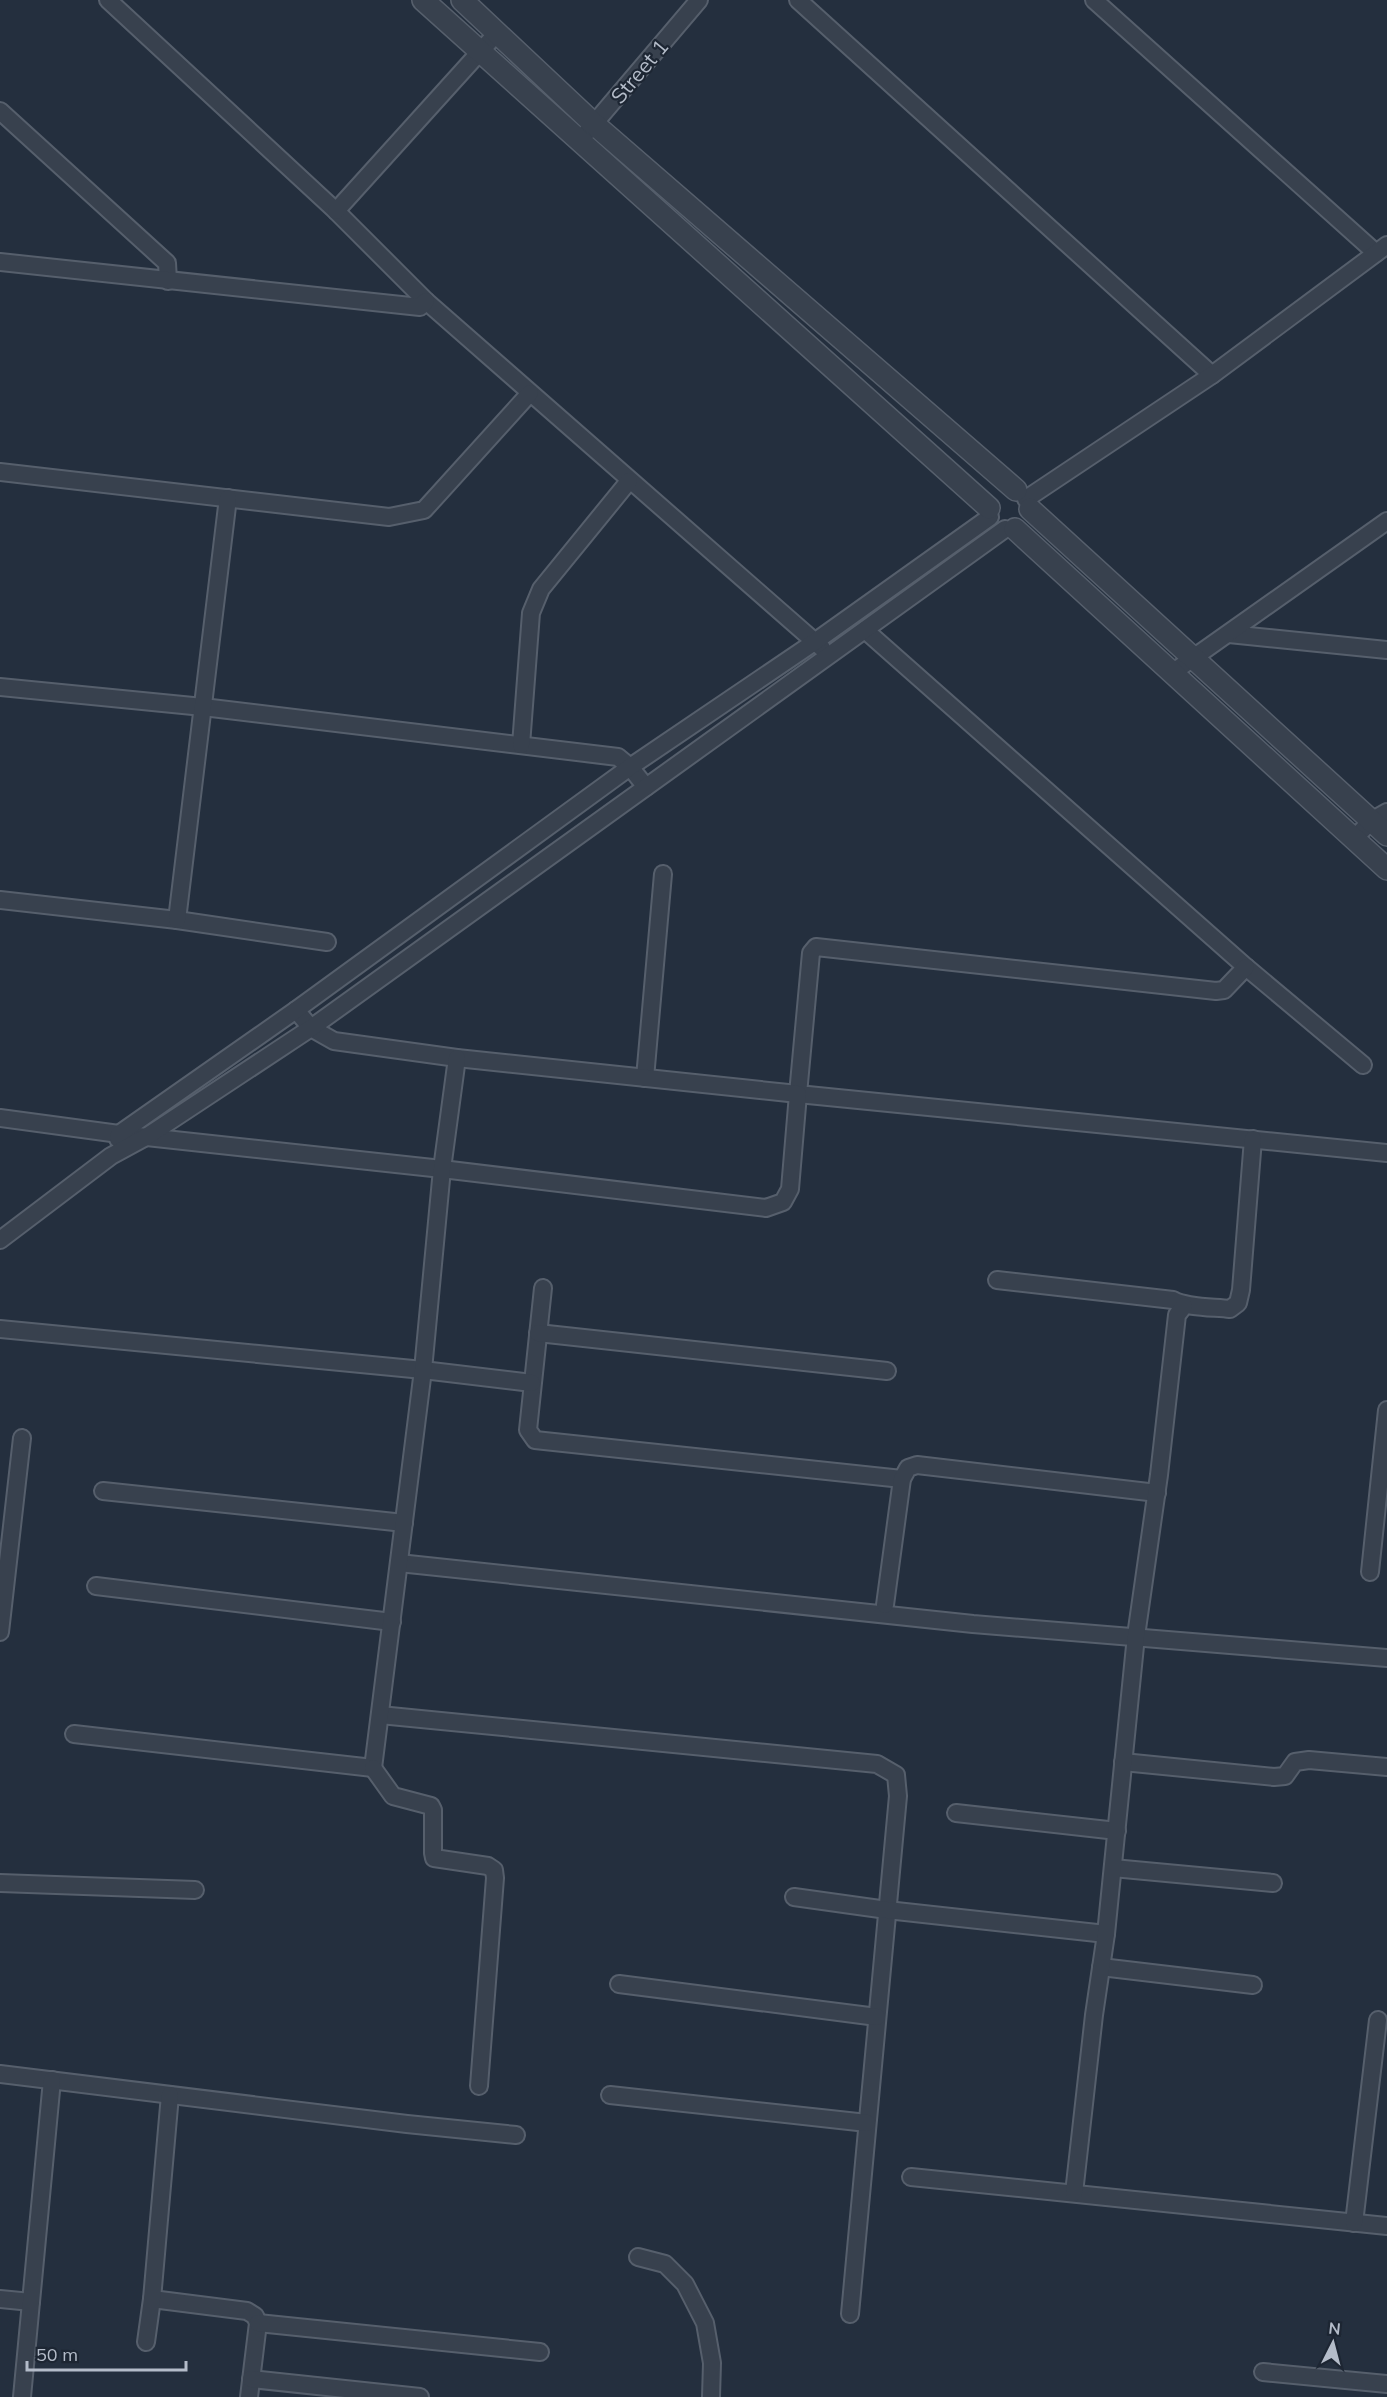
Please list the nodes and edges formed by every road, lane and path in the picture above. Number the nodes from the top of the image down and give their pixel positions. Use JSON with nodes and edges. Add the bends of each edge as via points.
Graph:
{"nodes":[{"id":1,"x":108,"y":0,"type":"edge"},
{"id":2,"x":423,"y":0,"type":"edge"},
{"id":3,"x":462,"y":0,"type":"edge"},
{"id":4,"x":699,"y":0,"type":"edge"},
{"id":5,"x":798,"y":0,"type":"edge"},
{"id":6,"x":1094,"y":0,"type":"edge"},
{"id":7,"x":497,"y":33,"type":"junction"},
{"id":8,"x":480,"y":52,"type":"junction"},
{"id":9,"x":0,"y":111,"type":"edge"},
{"id":10,"x":594,"y":124,"type":"junction"},
{"id":11,"x":579,"y":141,"type":"junction"},
{"id":12,"x":336,"y":211,"type":"junction"},
{"id":13,"x":1382,"y":249,"type":"edge"},
{"id":14,"x":0,"y":262,"type":"edge"},
{"id":15,"x":168,"y":280,"type":"junction"},
{"id":16,"x":426,"y":301,"type":"junction"},
{"id":17,"x":1212,"y":375,"type":"junction"},
{"id":18,"x":530,"y":393,"type":"junction"},
{"id":19,"x":0,"y":472,"type":"edge"},
{"id":20,"x":629,"y":481,"type":"junction"},
{"id":21,"x":228,"y":498,"type":"junction"},
{"id":22,"x":1024,"y":500,"type":"junction"},
{"id":23,"x":1000,"y":521,"type":"junction"},
{"id":24,"x":1387,"y":521,"type":"edge"},
{"id":25,"x":865,"y":630,"type":"junction"},
{"id":26,"x":1229,"y":634,"type":"junction"},
{"id":27,"x":816,"y":641,"type":"junction"},
{"id":28,"x":1387,"y":650,"type":"edge"},
{"id":29,"x":829,"y":656,"type":"junction"},
{"id":30,"x":1193,"y":657,"type":"junction"},
{"id":31,"x":1172,"y":673,"type":"junction"},
{"id":32,"x":0,"y":687,"type":"edge"},
{"id":33,"x":203,"y":707,"type":"junction"},
{"id":34,"x":521,"y":745,"type":"junction"},
{"id":35,"x":630,"y":767,"type":"junction"},
{"id":36,"x":646,"y":787,"type":"junction"},
{"id":37,"x":1379,"y":816,"type":"edge"},
{"id":38,"x":1387,"y":835,"type":"edge"},
{"id":39,"x":1354,"y":839,"type":"junction"},
{"id":40,"x":1387,"y":869,"type":"edge"},
{"id":41,"x":663,"y":874,"type":"dead end"},
{"id":42,"x":0,"y":900,"type":"edge"},
{"id":43,"x":177,"y":920,"type":"junction"},
{"id":44,"x":327,"y":942,"type":"dead end"},
{"id":45,"x":1246,"y":967,"type":"junction"},
{"id":46,"x":296,"y":1010,"type":"junction"},
{"id":47,"x":311,"y":1028,"type":"junction"},
{"id":48,"x":457,"y":1058,"type":"junction"},
{"id":49,"x":1362,"y":1065,"type":"dead end"},
{"id":50,"x":645,"y":1078,"type":"junction"},
{"id":51,"x":798,"y":1094,"type":"junction"},
{"id":52,"x":0,"y":1118,"type":"edge"},
{"id":53,"x":119,"y":1134,"type":"junction"},
{"id":54,"x":146,"y":1137,"type":"junction"},
{"id":55,"x":1253,"y":1139,"type":"junction"},
{"id":56,"x":1387,"y":1153,"type":"edge"},
{"id":57,"x":111,"y":1156,"type":"junction"},
{"id":58,"x":442,"y":1169,"type":"junction"},
{"id":59,"x":0,"y":1240,"type":"edge"},
{"id":60,"x":997,"y":1280,"type":"dead end"},
{"id":61,"x":543,"y":1288,"type":"dead end"},
{"id":62,"x":1184,"y":1306,"type":"junction"},
{"id":63,"x":0,"y":1329,"type":"edge"},
{"id":64,"x":538,"y":1333,"type":"junction"},
{"id":65,"x":423,"y":1370,"type":"junction"},
{"id":66,"x":887,"y":1371,"type":"dead end"},
{"id":67,"x":532,"y":1383,"type":"junction"},
{"id":68,"x":1387,"y":1410,"type":"edge"},
{"id":69,"x":22,"y":1438,"type":"dead end"},
{"id":70,"x":902,"y":1479,"type":"junction"},
{"id":71,"x":103,"y":1491,"type":"dead end"},
{"id":72,"x":1156,"y":1493,"type":"junction"},
{"id":73,"x":404,"y":1523,"type":"junction"},
{"id":74,"x":399,"y":1563,"type":"junction"},
{"id":75,"x":1370,"y":1572,"type":"dead end"},
{"id":76,"x":96,"y":1586,"type":"dead end"},
{"id":77,"x":885,"y":1605,"type":"dead end"},
{"id":78,"x":392,"y":1622,"type":"junction"},
{"id":79,"x":0,"y":1632,"type":"edge"},
{"id":80,"x":1136,"y":1636,"type":"junction"},
{"id":81,"x":1387,"y":1658,"type":"edge"},
{"id":82,"x":380,"y":1715,"type":"junction"},
{"id":83,"x":74,"y":1734,"type":"dead end"},
{"id":84,"x":1124,"y":1762,"type":"junction"},
{"id":85,"x":1387,"y":1767,"type":"edge"},
{"id":86,"x":373,"y":1768,"type":"junction"},
{"id":87,"x":956,"y":1813,"type":"dead end"},
{"id":88,"x":1116,"y":1831,"type":"junction"},
{"id":89,"x":1113,"y":1868,"type":"junction"},
{"id":90,"x":0,"y":1882,"type":"edge"},
{"id":91,"x":1273,"y":1883,"type":"dead end"},
{"id":92,"x":195,"y":1890,"type":"dead end"},
{"id":93,"x":794,"y":1898,"type":"dead end"},
{"id":94,"x":887,"y":1910,"type":"junction"},
{"id":95,"x":1106,"y":1935,"type":"junction"},
{"id":96,"x":1101,"y":1967,"type":"junction"},
{"id":97,"x":619,"y":1984,"type":"dead end"},
{"id":98,"x":1253,"y":1985,"type":"dead end"},
{"id":99,"x":877,"y":2018,"type":"junction"},
{"id":100,"x":1378,"y":2020,"type":"dead end"},
{"id":101,"x":0,"y":2074,"type":"edge"},
{"id":102,"x":52,"y":2080,"type":"junction"},
{"id":103,"x":479,"y":2086,"type":"dead end"},
{"id":104,"x":170,"y":2095,"type":"junction"},
{"id":105,"x":610,"y":2095,"type":"dead end"},
{"id":106,"x":867,"y":2123,"type":"junction"},
{"id":107,"x":516,"y":2135,"type":"dead end"},
{"id":108,"x":911,"y":2177,"type":"dead end"},
{"id":109,"x":1074,"y":2193,"type":"junction"},
{"id":110,"x":1354,"y":2223,"type":"junction"},
{"id":111,"x":1387,"y":2226,"type":"edge"},
{"id":112,"x":638,"y":2257,"type":"dead end"},
{"id":113,"x":0,"y":2298,"type":"edge"},
{"id":114,"x":152,"y":2299,"type":"junction"},
{"id":115,"x":31,"y":2302,"type":"junction"},
{"id":116,"x":850,"y":2314,"type":"dead end"},
{"id":117,"x":258,"y":2323,"type":"junction"},
{"id":118,"x":146,"y":2342,"type":"dead end"},
{"id":119,"x":540,"y":2352,"type":"dead end"},
{"id":120,"x":1263,"y":2372,"type":"dead end"},
{"id":121,"x":251,"y":2379,"type":"junction"},
{"id":122,"x":1387,"y":2384,"type":"edge"},
{"id":123,"x":22,"y":2397,"type":"edge"},
{"id":124,"x":249,"y":2397,"type":"edge"},
{"id":125,"x":420,"y":2397,"type":"edge"},
{"id":126,"x":711,"y":2397,"type":"edge"}],
"edges":[{"from":1,"to":12,"type":"street"},
{"from":2,"to":8,"type":"street"},
{"from":3,"to":7,"type":"street"},
{"from":4,"to":10,"type":"street","name":"Street 1"},
{"from":5,"to":17,"type":"street"},
{"from":6,"to":13,"type":"street"},
{"from":7,"to":8,"type":"street"},
{"from":7,"to":10,"type":"street"},
{"from":8,"to":11,"type":"street"},
{"from":8,"to":12,"type":"street"},
{"from":9,"to":15,"type":"street","via":[[167,263]]},
{"from":10,"to":11,"type":"street","name":"Street 1"},
{"from":10,"to":22,"type":"street"},
{"from":11,"to":23,"type":"street"},
{"from":12,"to":16,"type":"street"},
{"from":13,"to":17,"type":"street"},
{"from":14,"to":15,"type":"street"},
{"from":15,"to":16,"type":"street","via":[[420,307]]},
{"from":16,"to":18,"type":"street"},
{"from":17,"to":22,"type":"street"},
{"from":18,"to":20,"type":"street"},
{"from":18,"to":21,"type":"street","via":[[424,510],[389,517]]},
{"from":19,"to":21,"type":"street"},
{"from":20,"to":27,"type":"street"},
{"from":20,"to":34,"type":"street","via":[[540,589],[531,614]]},
{"from":21,"to":33,"type":"street"},
{"from":22,"to":23,"type":"street","via":[[1026,522]]},
{"from":22,"to":23,"type":"street","via":[[1004,490],[993,497]]},
{"from":22,"to":30,"type":"street"},
{"from":23,"to":25,"type":"street"},
{"from":23,"to":27,"type":"street"},
{"from":23,"to":31,"type":"street"},
{"from":24,"to":26,"type":"street"},
{"from":25,"to":29,"type":"street"},
{"from":25,"to":45,"type":"street"},
{"from":26,"to":28,"type":"street"},
{"from":26,"to":30,"type":"street"},
{"from":27,"to":29,"type":"street"},
{"from":27,"to":35,"type":"street"},
{"from":29,"to":36,"type":"street"},
{"from":30,"to":31,"type":"street"},
{"from":30,"to":37,"type":"street"},
{"from":31,"to":39,"type":"street"},
{"from":32,"to":33,"type":"street"},
{"from":33,"to":34,"type":"street"},
{"from":33,"to":43,"type":"street"},
{"from":34,"to":35,"type":"street","via":[[618,757]]},
{"from":35,"to":36,"type":"street"},
{"from":35,"to":46,"type":"street"},
{"from":36,"to":47,"type":"street"},
{"from":37,"to":38,"type":"street"},
{"from":37,"to":39,"type":"street"},
{"from":39,"to":40,"type":"street"},
{"from":41,"to":50,"type":"street"},
{"from":42,"to":43,"type":"street"},
{"from":43,"to":44,"type":"street"},
{"from":45,"to":49,"type":"street"},
{"from":45,"to":51,"type":"street","via":[[1224,990],[1216,991],[816,947],[811,953]]},
{"from":46,"to":47,"type":"street"},
{"from":46,"to":53,"type":"street"},
{"from":47,"to":48,"type":"street","via":[[334,1041]]},
{"from":47,"to":54,"type":"street"},
{"from":48,"to":50,"type":"street"},
{"from":48,"to":58,"type":"street"},
{"from":50,"to":51,"type":"street"},
{"from":51,"to":55,"type":"street"},
{"from":51,"to":58,"type":"street","via":[[790,1189],[783,1202],[766,1208]]},
{"from":52,"to":53,"type":"street"},
{"from":53,"to":54,"type":"street"},
{"from":53,"to":57,"type":"street"},
{"from":54,"to":57,"type":"street"},
{"from":54,"to":58,"type":"street"},
{"from":55,"to":56,"type":"street"},
{"from":55,"to":62,"type":"street","via":[[1238,1303],[1230,1309]]},
{"from":57,"to":59,"type":"street"},
{"from":58,"to":65,"type":"street"},
{"from":60,"to":62,"type":"street","via":[[1173,1300]]},
{"from":61,"to":64,"type":"street"},
{"from":62,"to":72,"type":"street","via":[[1178,1315]]},
{"from":63,"to":65,"type":"street"},
{"from":64,"to":66,"type":"street"},
{"from":64,"to":67,"type":"street"},
{"from":65,"to":67,"type":"street"},
{"from":65,"to":73,"type":"street"},
{"from":67,"to":70,"type":"street","via":[[528,1430],[535,1440]]},
{"from":68,"to":75,"type":"street"},
{"from":69,"to":79,"type":"street"},
{"from":70,"to":72,"type":"street","via":[[908,1468],[917,1465]]},
{"from":70,"to":77,"type":"street"},
{"from":71,"to":73,"type":"street"},
{"from":72,"to":80,"type":"street"},
{"from":73,"to":74,"type":"street"},
{"from":74,"to":78,"type":"street"},
{"from":74,"to":80,"type":"street","via":[[974,1624]]},
{"from":76,"to":78,"type":"street"},
{"from":78,"to":82,"type":"street"},
{"from":80,"to":81,"type":"street"},
{"from":80,"to":84,"type":"street"},
{"from":82,"to":86,"type":"street"},
{"from":82,"to":94,"type":"street","via":[[877,1764],[896,1775],[898,1796]]},
{"from":83,"to":86,"type":"street"},
{"from":84,"to":85,"type":"street","via":[[1274,1777],[1285,1776],[1295,1762],[1309,1760]]},
{"from":84,"to":88,"type":"street"},
{"from":86,"to":103,"type":"street","via":[[393,1796],[431,1806],[434,1858],[494,1870]]},
{"from":87,"to":88,"type":"street"},
{"from":88,"to":89,"type":"street"},
{"from":89,"to":91,"type":"street"},
{"from":89,"to":95,"type":"street"},
{"from":90,"to":92,"type":"street"},
{"from":93,"to":94,"type":"street"},
{"from":94,"to":95,"type":"street"},
{"from":94,"to":99,"type":"street"},
{"from":95,"to":96,"type":"street"},
{"from":96,"to":98,"type":"street"},
{"from":96,"to":109,"type":"street"},
{"from":97,"to":99,"type":"street"},
{"from":99,"to":106,"type":"street"},
{"from":100,"to":110,"type":"street"},
{"from":101,"to":102,"type":"street"},
{"from":102,"to":104,"type":"street"},
{"from":102,"to":115,"type":"street"},
{"from":104,"to":107,"type":"street"},
{"from":104,"to":114,"type":"street"},
{"from":105,"to":106,"type":"street"},
{"from":106,"to":116,"type":"street"},
{"from":108,"to":109,"type":"street"},
{"from":109,"to":110,"type":"street"},
{"from":110,"to":111,"type":"street"},
{"from":112,"to":126,"type":"street","via":[[665,2264],[685,2284],[705,2323],[712,2363]]},
{"from":113,"to":115,"type":"street"},
{"from":114,"to":117,"type":"street","via":[[247,2311]]},
{"from":114,"to":118,"type":"street"},
{"from":115,"to":123,"type":"street"},
{"from":117,"to":119,"type":"street"},
{"from":117,"to":121,"type":"street"},
{"from":120,"to":122,"type":"street"},
{"from":121,"to":124,"type":"street"},
{"from":121,"to":125,"type":"street"}]}
